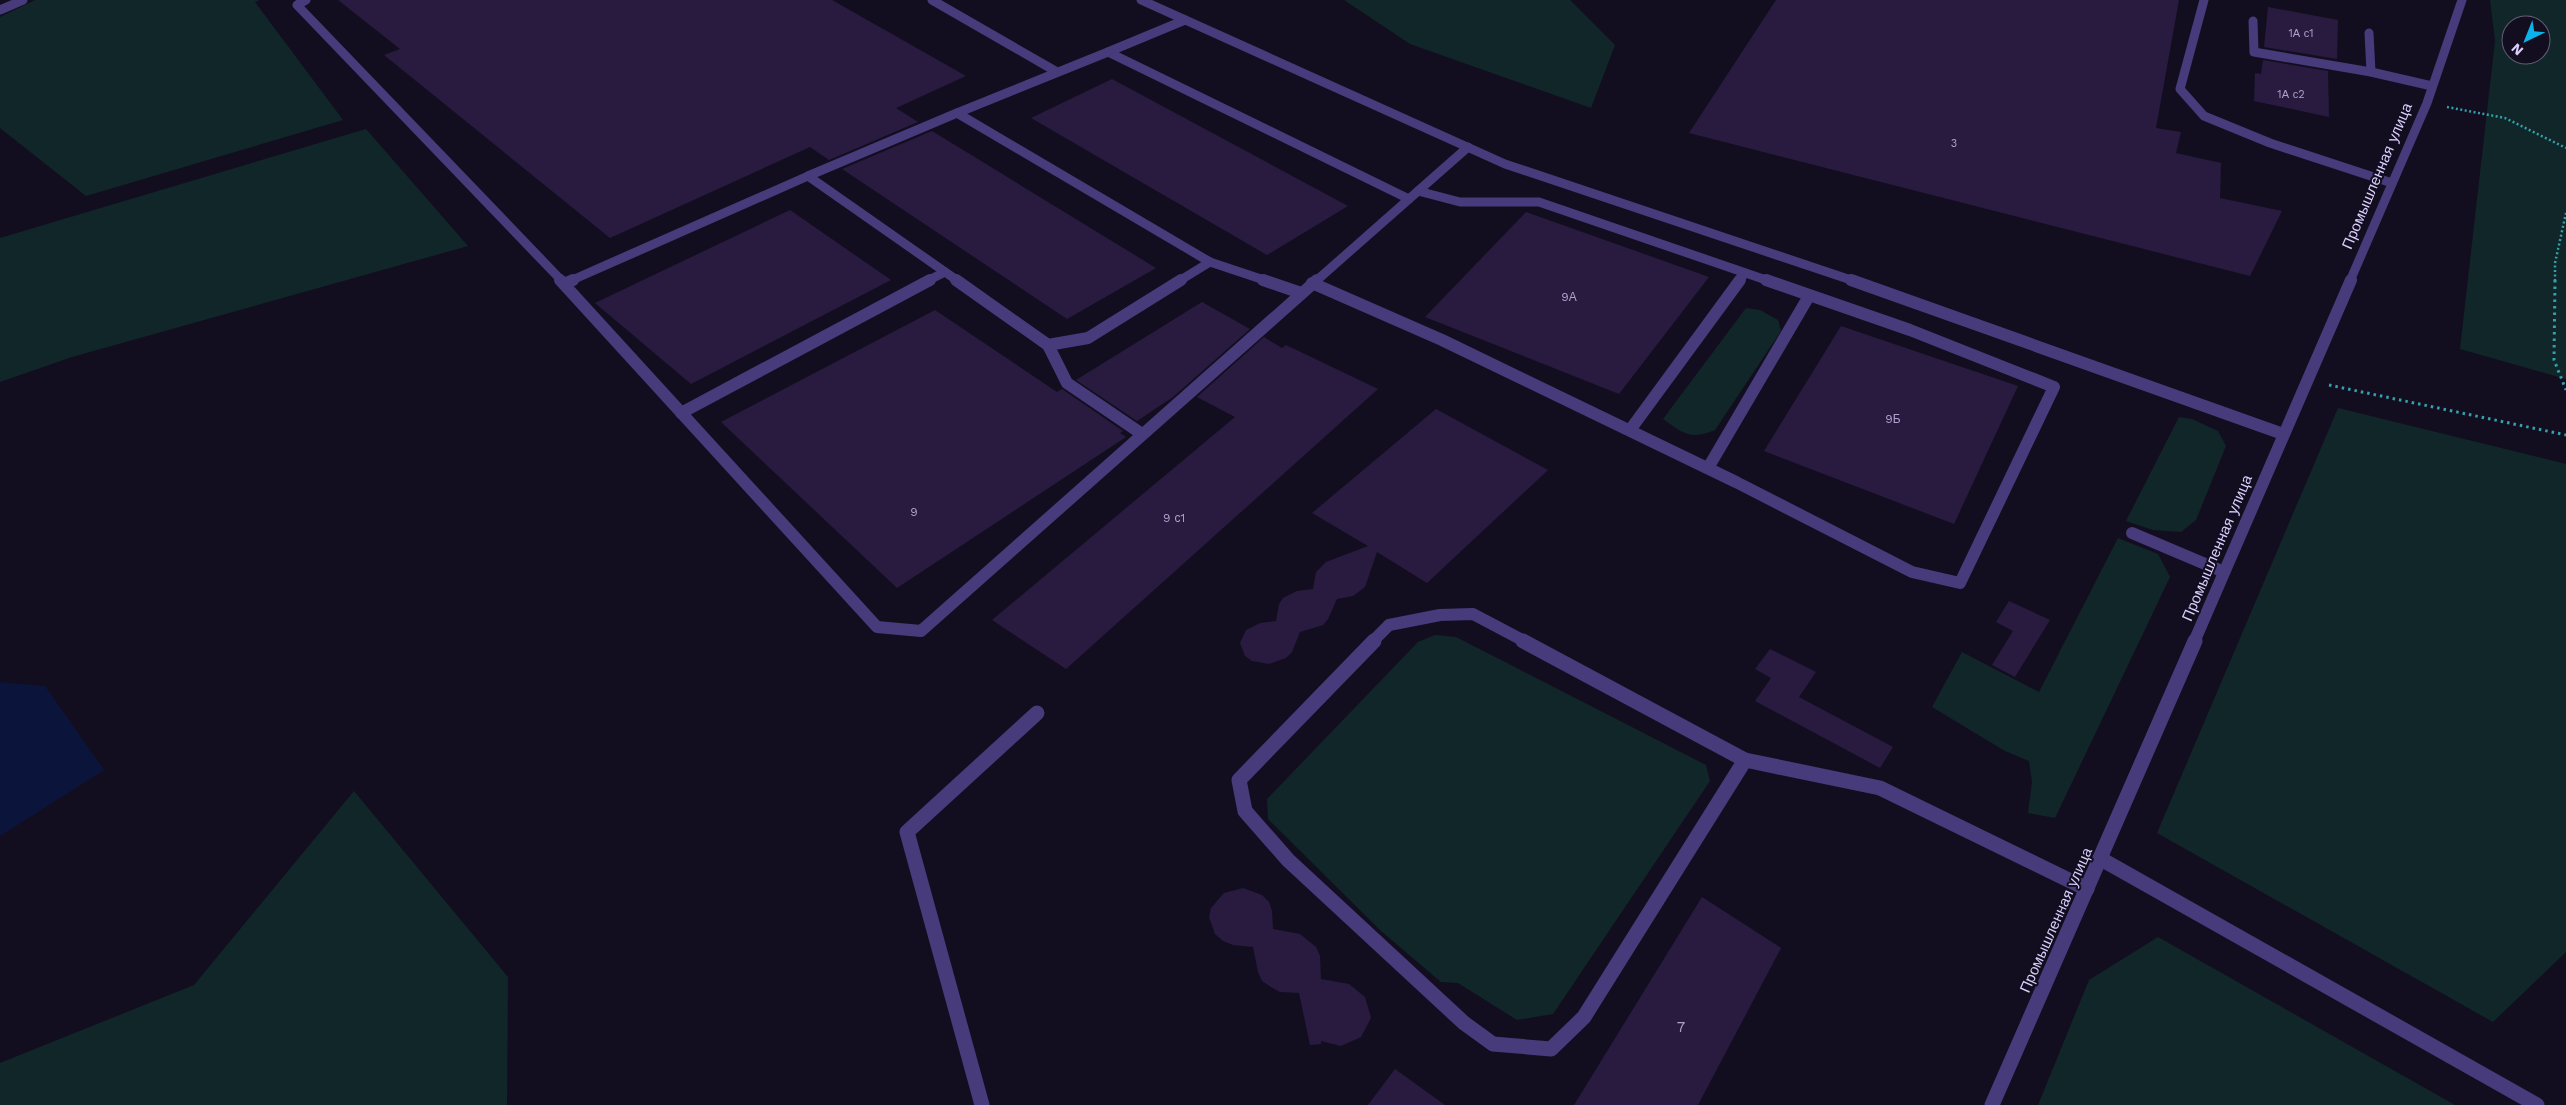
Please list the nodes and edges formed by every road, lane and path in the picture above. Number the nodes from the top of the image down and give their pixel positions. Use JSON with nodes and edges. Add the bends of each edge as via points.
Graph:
{"nodes":[{"id":1,"x":23,"y":0,"type":"edge"},
{"id":2,"x":306,"y":0,"type":"edge"},
{"id":3,"x":932,"y":0,"type":"edge"},
{"id":4,"x":1141,"y":0,"type":"edge"},
{"id":5,"x":2204,"y":0,"type":"edge"},
{"id":6,"x":2462,"y":0,"type":"edge"},
{"id":7,"x":0,"y":10,"type":"edge"},
{"id":8,"x":1185,"y":20,"type":"junction"},
{"id":9,"x":2254,"y":21,"type":"dead end"},
{"id":10,"x":2369,"y":33,"type":"dead end"},
{"id":11,"x":1108,"y":52,"type":"junction"},
{"id":12,"x":1057,"y":72,"type":"junction"},
{"id":13,"x":2371,"y":72,"type":"junction"},
{"id":14,"x":2432,"y":86,"type":"junction"},
{"id":15,"x":2426,"y":103,"type":"junction"},
{"id":16,"x":957,"y":112,"type":"junction"},
{"id":17,"x":1468,"y":147,"type":"junction"},
{"id":18,"x":2566,"y":148,"type":"edge"},
{"id":19,"x":808,"y":176,"type":"junction"},
{"id":20,"x":2392,"y":184,"type":"junction"},
{"id":21,"x":1418,"y":191,"type":"junction"},
{"id":22,"x":1409,"y":199,"type":"junction"},
{"id":23,"x":2566,"y":214,"type":"edge"},
{"id":24,"x":1210,"y":262,"type":"junction"},
{"id":25,"x":945,"y":272,"type":"junction"},
{"id":26,"x":1745,"y":273,"type":"junction"},
{"id":27,"x":1312,"y":283,"type":"junction"},
{"id":28,"x":564,"y":284,"type":"junction"},
{"id":29,"x":1300,"y":293,"type":"junction"},
{"id":30,"x":1809,"y":296,"type":"junction"},
{"id":31,"x":1048,"y":345,"type":"junction"},
{"id":32,"x":2307,"y":380,"type":"junction"},
{"id":33,"x":2566,"y":390,"type":"edge"},
{"id":34,"x":681,"y":413,"type":"junction"},
{"id":35,"x":1630,"y":430,"type":"junction"},
{"id":36,"x":1142,"y":434,"type":"junction"},
{"id":37,"x":2283,"y":434,"type":"junction"},
{"id":38,"x":2566,"y":435,"type":"edge"},
{"id":39,"x":1708,"y":468,"type":"junction"},
{"id":40,"x":2132,"y":533,"type":"dead end"},
{"id":41,"x":2224,"y":572,"type":"junction"},
{"id":42,"x":1037,"y":713,"type":"dead end"},
{"id":43,"x":1744,"y":760,"type":"junction"},
{"id":44,"x":2101,"y":860,"type":"junction"},
{"id":45,"x":2087,"y":889,"type":"junction"},
{"id":46,"x":982,"y":1105,"type":"edge"},
{"id":47,"x":1992,"y":1105,"type":"edge"},
{"id":48,"x":2536,"y":1105,"type":"edge"}],
"edges":[{"from":1,"to":7,"type":"street"},
{"from":2,"to":28,"type":"street","via":[[298,5]]},
{"from":3,"to":12,"type":"street"},
{"from":4,"to":8,"type":"street"},
{"from":5,"to":20,"type":"street","via":[[2180,89],[2204,116]]},
{"from":6,"to":14,"type":"street","name":"Промышленная улица"},
{"from":8,"to":11,"type":"street"},
{"from":8,"to":17,"type":"street"},
{"from":9,"to":13,"type":"street","via":[[2254,52]]},
{"from":10,"to":13,"type":"street"},
{"from":11,"to":12,"type":"street"},
{"from":11,"to":22,"type":"street"},
{"from":12,"to":16,"type":"street"},
{"from":13,"to":14,"type":"street"},
{"from":14,"to":15,"type":"street","name":"Промышленная улица"},
{"from":15,"to":18,"type":"path","via":[[2505,118]]},
{"from":15,"to":20,"type":"street","name":"Промышленная улица"},
{"from":16,"to":19,"type":"street"},
{"from":16,"to":24,"type":"street"},
{"from":17,"to":21,"type":"street"},
{"from":17,"to":37,"type":"street","via":[[1505,164],[1794,260]]},
{"from":19,"to":25,"type":"street"},
{"from":19,"to":28,"type":"street"},
{"from":20,"to":32,"type":"street","name":"Промышленная улица"},
{"from":21,"to":22,"type":"street"},
{"from":21,"to":26,"type":"street","via":[[1460,202],[1539,202]]},
{"from":22,"to":27,"type":"street"},
{"from":23,"to":33,"type":"path","via":[[2555,264],[2554,360]]},
{"from":24,"to":29,"type":"street"},
{"from":24,"to":31,"type":"street","via":[[1088,338]]},
{"from":25,"to":31,"type":"street"},
{"from":25,"to":34,"type":"street"},
{"from":26,"to":30,"type":"street"},
{"from":26,"to":35,"type":"street"},
{"from":27,"to":29,"type":"street"},
{"from":27,"to":35,"type":"street","via":[[1442,340]]},
{"from":28,"to":34,"type":"street"},
{"from":29,"to":36,"type":"street"},
{"from":30,"to":39,"type":"street"},
{"from":30,"to":39,"type":"street","via":[[1910,330],[2054,387],[1960,583],[1912,572]]},
{"from":31,"to":36,"type":"street","via":[[1067,383]]},
{"from":32,"to":37,"type":"street","name":"Промышленная улица"},
{"from":32,"to":38,"type":"path"},
{"from":34,"to":36,"type":"street","via":[[877,627],[920,631]]},
{"from":35,"to":39,"type":"street"},
{"from":37,"to":41,"type":"street","name":"Промышленная улица"},
{"from":40,"to":41,"type":"street"},
{"from":41,"to":44,"type":"street","name":"Промышленная улица"},
{"from":42,"to":46,"type":"street","via":[[907,832]]},
{"from":43,"to":43,"type":"street","via":[[1473,614],[1440,615],[1390,625],[1239,780],[1245,811],[1288,860],[1464,1023],[1494,1044],[1551,1049],[1584,1017]]},
{"from":43,"to":45,"type":"street","via":[[1880,788]]},
{"from":44,"to":45,"type":"street","name":"Промышленная улица"},
{"from":44,"to":48,"type":"street"},
{"from":45,"to":47,"type":"street","name":"Промышленная улица"}]}
